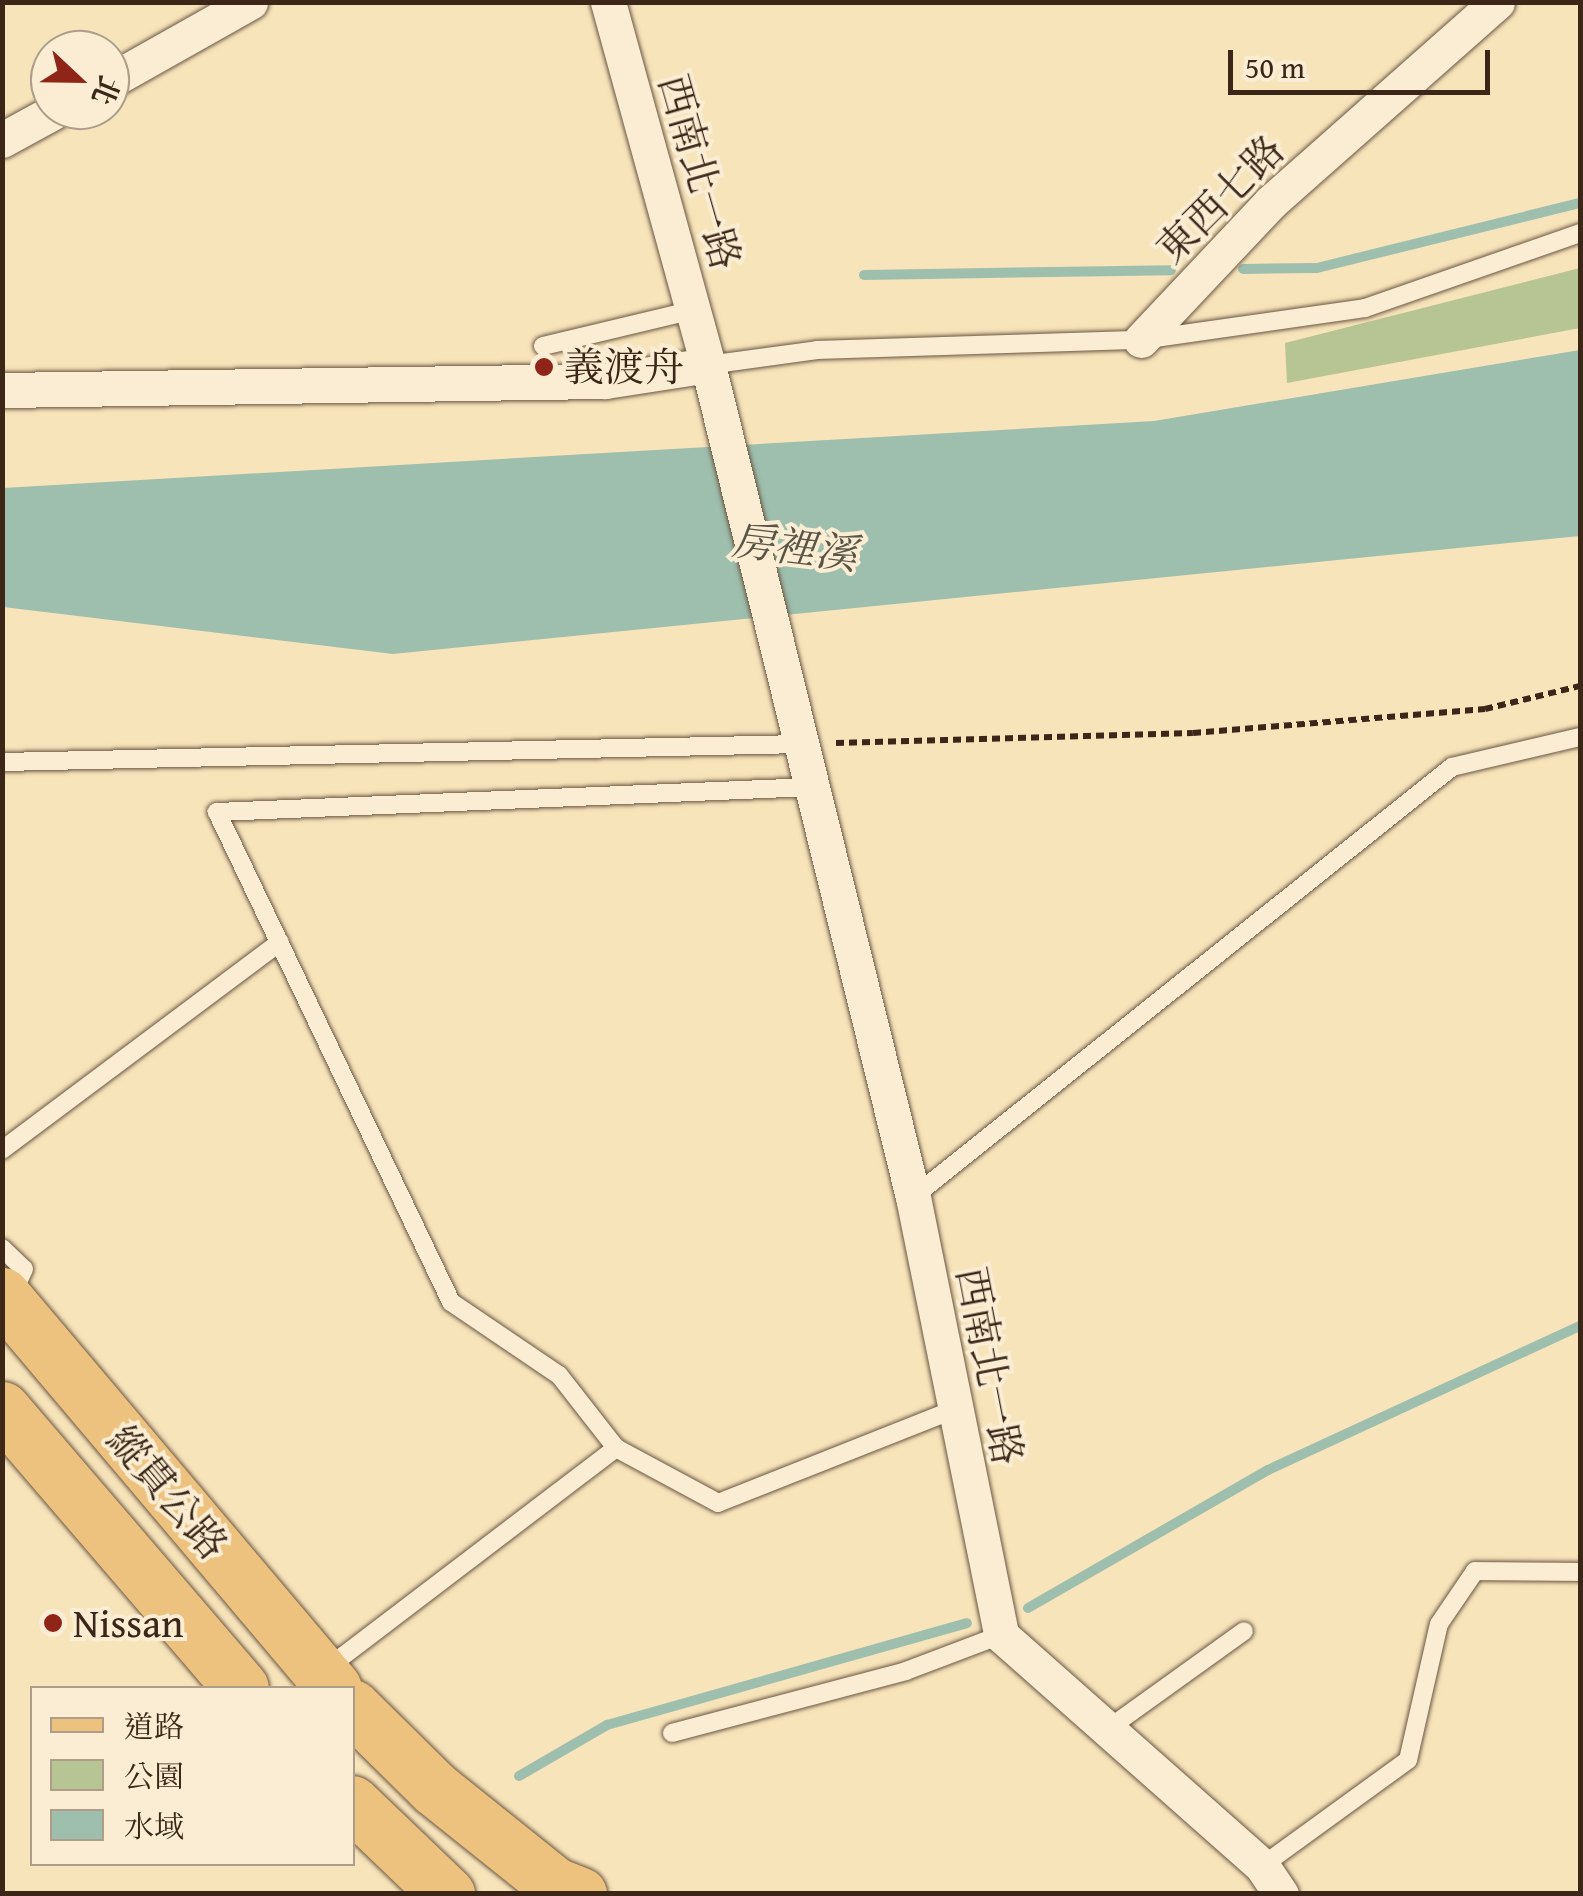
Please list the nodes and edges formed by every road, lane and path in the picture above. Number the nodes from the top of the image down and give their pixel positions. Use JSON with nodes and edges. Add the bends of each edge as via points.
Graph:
{"nodes":[{"id":1,"x":250,"y":2,"type":"edge"},
{"id":2,"x":608,"y":2,"type":"edge"},
{"id":3,"x":1497,"y":2,"type":"edge"},
{"id":4,"x":130,"y":69,"type":"edge"},
{"id":5,"x":30,"y":125,"type":"edge"},
{"id":6,"x":2,"y":140,"type":"edge"},
{"id":7,"x":1580,"y":233,"type":"edge"},
{"id":8,"x":694,"y":310,"type":"junction"},
{"id":9,"x":1141,"y":340,"type":"junction"},
{"id":10,"x":543,"y":346,"type":"dead end"},
{"id":11,"x":708,"y":365,"type":"junction"},
{"id":12,"x":2,"y":390,"type":"edge"},
{"id":13,"x":1580,"y":686,"type":"edge"},
{"id":14,"x":1580,"y":737,"type":"edge"},
{"id":15,"x":801,"y":744,"type":"junction"},
{"id":16,"x":2,"y":762,"type":"edge"},
{"id":17,"x":812,"y":787,"type":"junction"},
{"id":18,"x":280,"y":942,"type":"junction"},
{"id":19,"x":2,"y":1150,"type":"edge"},
{"id":20,"x":913,"y":1197,"type":"junction"},
{"id":21,"x":2,"y":1248,"type":"edge"},
{"id":22,"x":5,"y":1298,"type":"edge"},
{"id":23,"x":2,"y":1409,"type":"edge"},
{"id":24,"x":955,"y":1409,"type":"junction"},
{"id":25,"x":616,"y":1448,"type":"junction"},
{"id":26,"x":1580,"y":1572,"type":"edge"},
{"id":27,"x":1244,"y":1631,"type":"dead end"},
{"id":28,"x":1001,"y":1635,"type":"junction"},
{"id":29,"x":240,"y":1686,"type":"edge"},
{"id":30,"x":325,"y":1686,"type":"edge"},
{"id":31,"x":333,"y":1686,"type":"edge"},
{"id":32,"x":355,"y":1715,"type":"edge"},
{"id":33,"x":1106,"y":1731,"type":"junction"},
{"id":34,"x":672,"y":1733,"type":"dead end"},
{"id":35,"x":372,"y":1821,"type":"edge"},
{"id":36,"x":1272,"y":1880,"type":"edge"},
{"id":37,"x":567,"y":1889,"type":"edge"},
{"id":38,"x":447,"y":1894,"type":"edge"}],
"edges":[{"from":1,"to":4,"type":"street"},
{"from":2,"to":8,"type":"street","name":"西南北一路"},
{"from":3,"to":9,"type":"street","name":"東西七路","via":[[1271,202]]},
{"from":5,"to":6,"type":"street"},
{"from":7,"to":9,"type":"lane","via":[[1365,308]]},
{"from":8,"to":10,"type":"lane"},
{"from":8,"to":11,"type":"street","name":"西南北一路"},
{"from":9,"to":11,"type":"lane","via":[[817,350]]},
{"from":11,"to":12,"type":"street","via":[[605,381]]},
{"from":11,"to":15,"type":"street","name":"西南北一路"},
{"from":13,"to":15,"type":"path","via":[[1485,709],[1193,732]]},
{"from":14,"to":20,"type":"lane","via":[[1452,767]]},
{"from":15,"to":16,"type":"lane"},
{"from":15,"to":17,"type":"street","name":"西南北一路"},
{"from":17,"to":18,"type":"lane","via":[[216,812]]},
{"from":17,"to":20,"type":"street","name":"西南北一路"},
{"from":18,"to":19,"type":"lane"},
{"from":18,"to":25,"type":"lane","via":[[452,1302],[559,1376]]},
{"from":20,"to":24,"type":"street","name":"西南北一路"},
{"from":21,"to":22,"type":"lane","via":[[24,1269]]},
{"from":22,"to":30,"type":"main road","name":"縱貫公路"},
{"from":23,"to":29,"type":"main road","name":"縱貫公路"},
{"from":24,"to":25,"type":"lane","via":[[718,1503]]},
{"from":24,"to":28,"type":"street","name":"西南北一路"},
{"from":25,"to":31,"type":"lane"},
{"from":26,"to":36,"type":"lane","via":[[1475,1571],[1439,1624],[1408,1760]]},
{"from":27,"to":33,"type":"lane"},
{"from":28,"to":33,"type":"street"},
{"from":28,"to":34,"type":"lane","via":[[906,1671]]},
{"from":32,"to":37,"type":"main road","name":"縱貫公路","via":[[434,1788]]},
{"from":33,"to":36,"type":"street"},
{"from":35,"to":38,"type":"main road"}]}
